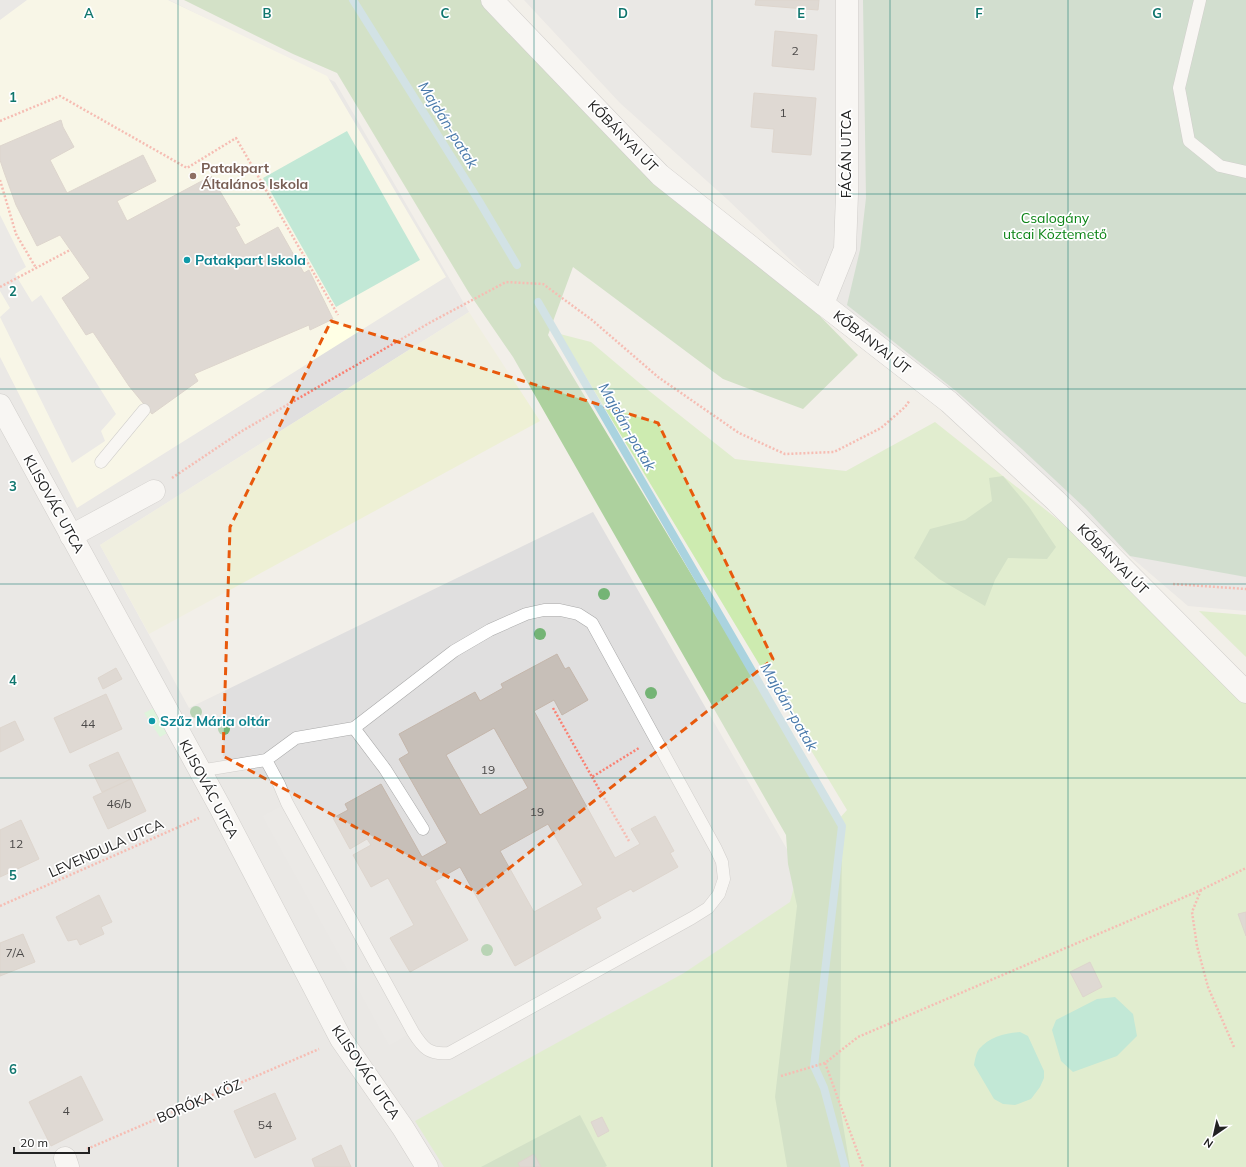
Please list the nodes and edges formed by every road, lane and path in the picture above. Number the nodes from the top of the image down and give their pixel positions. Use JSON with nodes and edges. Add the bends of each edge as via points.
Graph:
{"nodes":[{"id":1,"x":492,"y":0,"type":"edge"},
{"id":2,"x":846,"y":0,"type":"edge"},
{"id":3,"x":1200,"y":0,"type":"edge"},
{"id":4,"x":0,"y":121,"type":"edge"},
{"id":5,"x":1246,"y":172,"type":"edge"},
{"id":6,"x":0,"y":180,"type":"edge"},
{"id":7,"x":70,"y":250,"type":"dead end"},
{"id":8,"x":36,"y":268,"type":"junction"},
{"id":9,"x":0,"y":288,"type":"edge"},
{"id":10,"x":822,"y":304,"type":"junction"},
{"id":11,"x":338,"y":315,"type":"dead end"},
{"id":12,"x":924,"y":382,"type":"junction"},
{"id":13,"x":0,"y":405,"type":"edge"},
{"id":14,"x":144,"y":410,"type":"dead end"},
{"id":15,"x":101,"y":462,"type":"dead end"},
{"id":16,"x":154,"y":491,"type":"joint"},
{"id":17,"x":71,"y":536,"type":"junction"},
{"id":18,"x":1135,"y":581,"type":"junction"},
{"id":19,"x":1246,"y":589,"type":"edge"},
{"id":20,"x":1246,"y":692,"type":"edge"},
{"id":21,"x":553,"y":708,"type":"dead end"},
{"id":22,"x":354,"y":728,"type":"junction"},
{"id":23,"x":655,"y":738,"type":"junction"},
{"id":24,"x":266,"y":760,"type":"junction"},
{"id":25,"x":199,"y":770,"type":"junction"},
{"id":26,"x":592,"y":777,"type":"junction"},
{"id":27,"x":221,"y":809,"type":"junction"},
{"id":28,"x":423,"y":829,"type":"dead end"},
{"id":29,"x":629,"y":841,"type":"dead end"},
{"id":30,"x":1246,"y":868,"type":"edge"},
{"id":31,"x":1201,"y":890,"type":"junction"},
{"id":32,"x":0,"y":906,"type":"edge"},
{"id":33,"x":341,"y":1039,"type":"junction"},
{"id":34,"x":1234,"y":1047,"type":"dead end"},
{"id":35,"x":826,"y":1063,"type":"junction"},
{"id":36,"x":781,"y":1076,"type":"dead end"},
{"id":37,"x":66,"y":1163,"type":"edge"},
{"id":38,"x":427,"y":1167,"type":"edge"},
{"id":39,"x":863,"y":1167,"type":"edge"}],
"edges":[{"from":1,"to":10,"type":"street","name":"KŐBÁNYAI ÚT","via":[[660,175]]},
{"from":2,"to":10,"type":"street","name":"FÁCÁN UTCA","via":[[845,249]]},
{"from":3,"to":5,"type":"lane","via":[[1179,88],[1189,142],[1220,166]]},
{"from":4,"to":11,"type":"path","via":[[60,96],[187,168],[236,138]]},
{"from":6,"to":8,"type":"path","via":[[16,234]]},
{"from":7,"to":8,"type":"path"},
{"from":8,"to":9,"type":"path"},
{"from":10,"to":12,"type":"street","name":"KŐBÁNYAI ÚT"},
{"from":12,"to":16,"type":"path","via":[[905,407],[874,432],[834,452],[785,454],[739,433],[658,377],[592,320],[543,284],[506,282],[431,322],[242,431]]},
{"from":12,"to":18,"type":"street","name":"KŐBÁNYAI ÚT","via":[[1056,501]]},
{"from":13,"to":17,"type":"street","name":"KLISOVÁC UTCA"},
{"from":14,"to":15,"type":"lane"},
{"from":16,"to":17,"type":"street"},
{"from":17,"to":25,"type":"street","name":"KLISOVÁC UTCA"},
{"from":18,"to":19,"type":"path"},
{"from":18,"to":20,"type":"street","name":"KŐBÁNYAI ÚT"},
{"from":21,"to":26,"type":"path"},
{"from":22,"to":23,"type":"lane","via":[[454,651],[490,630],[526,614],[560,610],[578,614],[592,622]]},
{"from":22,"to":24,"type":"lane","via":[[296,738]]},
{"from":22,"to":28,"type":"lane","via":[[385,769]]},
{"from":23,"to":24,"type":"lane","via":[[722,862],[724,879],[719,894],[708,908],[692,918],[449,1053],[439,1054],[425,1048],[413,1032]]},
{"from":23,"to":26,"type":"path"},
{"from":24,"to":25,"type":"lane"},
{"from":25,"to":27,"type":"street","name":"KLISOVÁC UTCA"},
{"from":26,"to":29,"type":"path"},
{"from":27,"to":32,"type":"path","name":"LEVENDULA UTCA"},
{"from":27,"to":33,"type":"street","name":"KLISOVÁC UTCA"},
{"from":30,"to":31,"type":"path"},
{"from":31,"to":34,"type":"path","via":[[1192,912],[1197,946],[1208,987]]},
{"from":31,"to":35,"type":"path","via":[[858,1036]]},
{"from":33,"to":37,"type":"path","name":"BORÓKA KÖZ"},
{"from":33,"to":38,"type":"street","name":"KLISOVÁC UTCA"},
{"from":35,"to":36,"type":"path"},
{"from":35,"to":39,"type":"path"}]}
